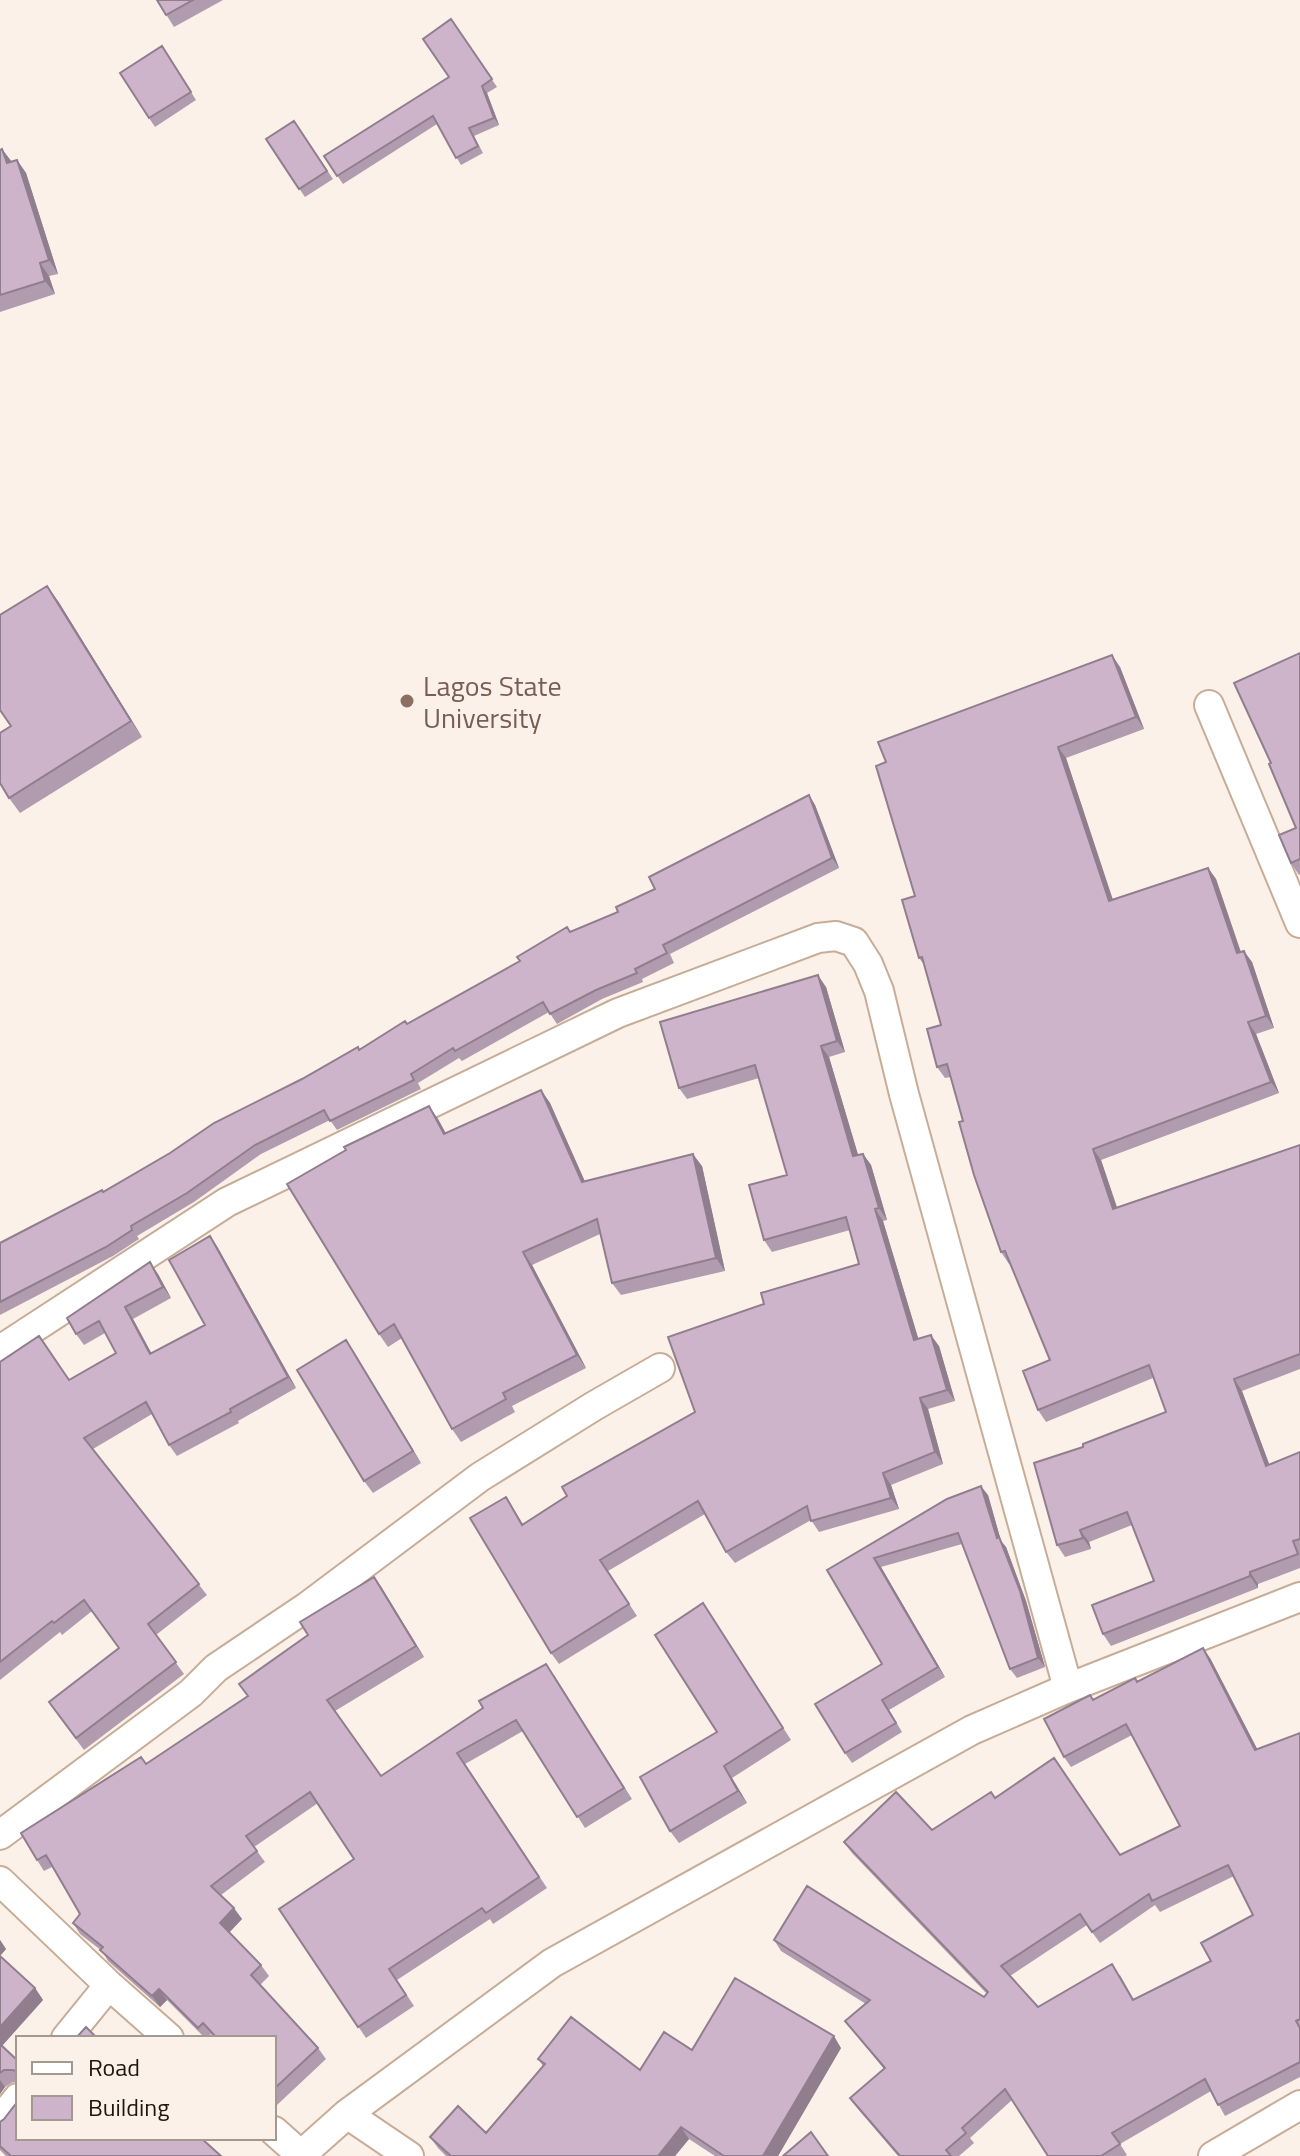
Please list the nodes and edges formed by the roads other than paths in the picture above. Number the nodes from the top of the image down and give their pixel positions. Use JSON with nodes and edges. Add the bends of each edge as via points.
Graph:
{"nodes":[{"id":1,"x":1209,"y":705,"type":"dead end"},
{"id":2,"x":1300,"y":923,"type":"edge"},
{"id":3,"x":0,"y":1350,"type":"edge"},
{"id":4,"x":660,"y":1368,"type":"dead end"},
{"id":5,"x":1300,"y":1597,"type":"edge"},
{"id":6,"x":1068,"y":1688,"type":"junction"},
{"id":7,"x":0,"y":1835,"type":"edge"},
{"id":8,"x":0,"y":1881,"type":"edge"},
{"id":9,"x":109,"y":1985,"type":"junction"},
{"id":10,"x":68,"y":2036,"type":"edge"},
{"id":11,"x":167,"y":2036,"type":"edge"},
{"id":12,"x":16,"y":2100,"type":"edge"},
{"id":13,"x":1300,"y":2105,"type":"edge"},
{"id":14,"x":347,"y":2114,"type":"junction"},
{"id":15,"x":0,"y":2120,"type":"edge"},
{"id":16,"x":276,"y":2133,"type":"edge"},
{"id":17,"x":301,"y":2155,"type":"edge"},
{"id":18,"x":409,"y":2156,"type":"edge"},
{"id":19,"x":1213,"y":2156,"type":"edge"}],
"edges":[{"from":1,"to":2,"type":"street"},
{"from":3,"to":6,"type":"street","via":[[227,1202],[618,1013],[818,938],[836,936],[854,942],[879,991]]},
{"from":4,"to":7,"type":"street","via":[[480,1477],[216,1668],[191,1693]]},
{"from":5,"to":6,"type":"street"},
{"from":6,"to":14,"type":"street","via":[[972,1730],[552,1963]]},
{"from":8,"to":9,"type":"street"},
{"from":9,"to":10,"type":"street"},
{"from":9,"to":11,"type":"street"},
{"from":12,"to":15,"type":"street"},
{"from":13,"to":19,"type":"street"},
{"from":14,"to":17,"type":"street"},
{"from":14,"to":18,"type":"street"},
{"from":16,"to":17,"type":"street"}]}
